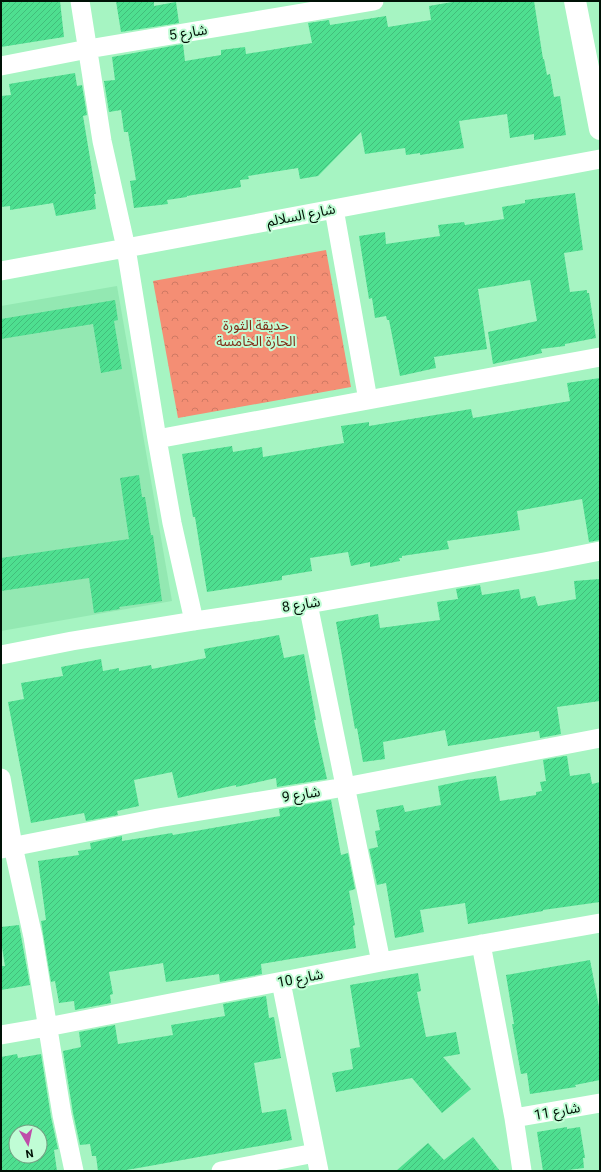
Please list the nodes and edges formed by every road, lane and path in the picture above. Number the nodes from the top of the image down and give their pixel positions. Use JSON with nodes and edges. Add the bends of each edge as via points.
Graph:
{"nodes":[{"id":1,"x":80,"y":1,"type":"edge"},
{"id":2,"x":374,"y":1,"type":"edge"},
{"id":3,"x":575,"y":1,"type":"edge"},
{"id":4,"x":88,"y":49,"type":"junction"},
{"id":5,"x":1,"y":66,"type":"edge"},
{"id":6,"x":600,"y":129,"type":"edge"},
{"id":7,"x":600,"y":160,"type":"edge"},
{"id":8,"x":334,"y":209,"type":"junction"},
{"id":9,"x":126,"y":248,"type":"junction"},
{"id":10,"x":1,"y":271,"type":"edge"},
{"id":11,"x":600,"y":356,"type":"edge"},
{"id":12,"x":368,"y":400,"type":"junction"},
{"id":13,"x":157,"y":439,"type":"junction"},
{"id":14,"x":600,"y":550,"type":"edge"},
{"id":15,"x":308,"y":604,"type":"junction"},
{"id":16,"x":194,"y":620,"type":"junction"},
{"id":17,"x":1,"y":655,"type":"edge"},
{"id":18,"x":600,"y":738,"type":"edge"},
{"id":19,"x":1,"y":778,"type":"edge"},
{"id":20,"x":345,"y":787,"type":"junction"},
{"id":21,"x":7,"y":847,"type":"edge"},
{"id":22,"x":600,"y":922,"type":"edge"},
{"id":23,"x":481,"y":944,"type":"junction"},
{"id":24,"x":381,"y":962,"type":"junction"},
{"id":25,"x":281,"y":982,"type":"junction"},
{"id":26,"x":47,"y":1027,"type":"junction"},
{"id":27,"x":1,"y":1035,"type":"edge"},
{"id":28,"x":600,"y":1103,"type":"edge"},
{"id":29,"x":514,"y":1118,"type":"junction"},
{"id":30,"x":317,"y":1162,"type":"edge"},
{"id":31,"x":74,"y":1171,"type":"edge"},
{"id":32,"x":221,"y":1171,"type":"edge"},
{"id":33,"x":522,"y":1171,"type":"edge"}],
"edges":[{"from":1,"to":4,"type":"street"},
{"from":2,"to":4,"type":"street","name":"شارع 5"},
{"from":3,"to":6,"type":"main road"},
{"from":4,"to":5,"type":"street","name":"شارع 5"},
{"from":4,"to":9,"type":"street","via":[[102,141]]},
{"from":7,"to":8,"type":"street","name":"شارع السلالم"},
{"from":8,"to":9,"type":"street","name":"شارع السلالم"},
{"from":8,"to":12,"type":"street"},
{"from":9,"to":10,"type":"street","name":"شارع السلالم"},
{"from":9,"to":13,"type":"street"},
{"from":11,"to":12,"type":"street"},
{"from":12,"to":13,"type":"street"},
{"from":13,"to":16,"type":"street","via":[[172,523]]},
{"from":14,"to":15,"type":"street","name":"شارع 8"},
{"from":15,"to":16,"type":"street","name":"شارع 8"},
{"from":15,"to":20,"type":"street"},
{"from":16,"to":17,"type":"street","name":"شارع 8"},
{"from":18,"to":20,"type":"street","name":"شارع 9"},
{"from":19,"to":21,"type":"street"},
{"from":20,"to":21,"type":"street","name":"شارع 9","via":[[158,818]]},
{"from":20,"to":24,"type":"street"},
{"from":21,"to":26,"type":"street","via":[[33,937]]},
{"from":22,"to":23,"type":"street","name":"شارع 10"},
{"from":23,"to":24,"type":"street","name":"شارع 10"},
{"from":23,"to":29,"type":"street"},
{"from":24,"to":25,"type":"street","name":"شارع 10"},
{"from":25,"to":26,"type":"street","name":"شارع 10"},
{"from":25,"to":30,"type":"street"},
{"from":26,"to":27,"type":"street","name":"شارع 10"},
{"from":26,"to":31,"type":"street"},
{"from":28,"to":29,"type":"street","name":"شارع 11"},
{"from":29,"to":33,"type":"street"},
{"from":30,"to":32,"type":"street"}]}
